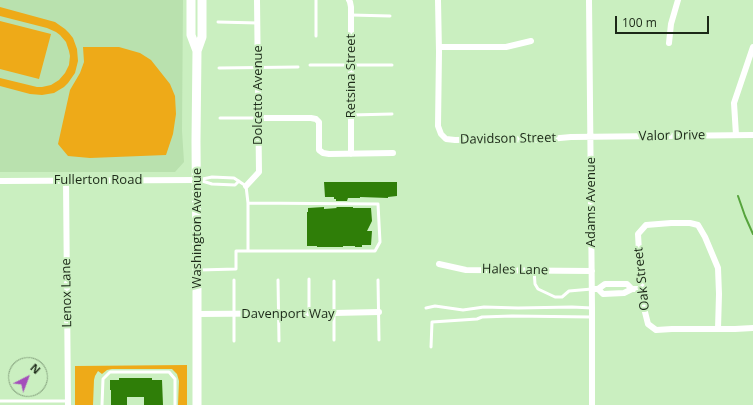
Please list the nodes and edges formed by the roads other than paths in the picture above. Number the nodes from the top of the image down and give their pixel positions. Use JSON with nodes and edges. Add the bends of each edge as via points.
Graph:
{"nodes":[{"id":1,"x":191,"y":0,"type":"edge"},
{"id":2,"x":202,"y":0,"type":"edge"},
{"id":3,"x":258,"y":0,"type":"edge"},
{"id":4,"x":316,"y":0,"type":"edge"},
{"id":5,"x":349,"y":0,"type":"edge"},
{"id":6,"x":438,"y":0,"type":"edge"},
{"id":7,"x":590,"y":0,"type":"edge"},
{"id":8,"x":678,"y":0,"type":"edge"},
{"id":9,"x":351,"y":15,"type":"junction"},
{"id":10,"x":390,"y":16,"type":"dead end"},
{"id":11,"x":218,"y":22,"type":"dead end"},
{"id":12,"x":258,"y":23,"type":"junction"},
{"id":13,"x":316,"y":36,"type":"dead end"},
{"id":14,"x":531,"y":41,"type":"dead end"},
{"id":15,"x":669,"y":43,"type":"dead end"},
{"id":16,"x":439,"y":47,"type":"junction"},
{"id":17,"x":753,"y":48,"type":"edge"},
{"id":18,"x":197,"y":51,"type":"junction"},
{"id":19,"x":310,"y":65,"type":"dead end"},
{"id":20,"x":351,"y":65,"type":"junction"},
{"id":21,"x":392,"y":65,"type":"dead end"},
{"id":22,"x":298,"y":67,"type":"dead end"},
{"id":23,"x":219,"y":68,"type":"dead end"},
{"id":24,"x":258,"y":68,"type":"junction"},
{"id":25,"x":392,"y":114,"type":"dead end"},
{"id":26,"x":351,"y":115,"type":"junction"},
{"id":27,"x":220,"y":118,"type":"dead end"},
{"id":28,"x":258,"y":118,"type":"junction"},
{"id":29,"x":736,"y":135,"type":"junction"},
{"id":30,"x":753,"y":135,"type":"edge"},
{"id":31,"x":591,"y":137,"type":"junction"},
{"id":32,"x":393,"y":153,"type":"dead end"},
{"id":33,"x":351,"y":154,"type":"junction"},
{"id":34,"x":66,"y":180,"type":"junction"},
{"id":35,"x":197,"y":180,"type":"junction"},
{"id":36,"x":0,"y":181,"type":"edge"},
{"id":37,"x":239,"y":181,"type":"junction"},
{"id":38,"x":246,"y":186,"type":"junction"},
{"id":39,"x":248,"y":203,"type":"junction"},
{"id":40,"x":248,"y":251,"type":"junction"},
{"id":41,"x":439,"y":264,"type":"dead end"},
{"id":42,"x":197,"y":270,"type":"junction"},
{"id":43,"x":534,"y":270,"type":"junction"},
{"id":44,"x":592,"y":271,"type":"junction"},
{"id":45,"x":234,"y":280,"type":"dead end"},
{"id":46,"x":278,"y":280,"type":"dead end"},
{"id":47,"x":309,"y":280,"type":"dead end"},
{"id":48,"x":378,"y":280,"type":"dead end"},
{"id":49,"x":334,"y":281,"type":"dead end"},
{"id":50,"x":616,"y":284,"type":"junction"},
{"id":51,"x":595,"y":289,"type":"junction"},
{"id":52,"x":632,"y":289,"type":"junction"},
{"id":53,"x":642,"y":289,"type":"junction"},
{"id":54,"x":617,"y":293,"type":"junction"},
{"id":55,"x":426,"y":308,"type":"dead end"},
{"id":56,"x":592,"y":308,"type":"junction"},
{"id":57,"x":379,"y":312,"type":"junction"},
{"id":58,"x":334,"y":313,"type":"junction"},
{"id":59,"x":197,"y":314,"type":"junction"},
{"id":60,"x":234,"y":314,"type":"junction"},
{"id":61,"x":278,"y":314,"type":"junction"},
{"id":62,"x":309,"y":314,"type":"junction"},
{"id":63,"x":592,"y":317,"type":"junction"},
{"id":64,"x":753,"y":328,"type":"edge"},
{"id":65,"x":718,"y":329,"type":"junction"},
{"id":66,"x":334,"y":340,"type":"dead end"},
{"id":67,"x":379,"y":340,"type":"dead end"},
{"id":68,"x":234,"y":341,"type":"dead end"},
{"id":69,"x":278,"y":341,"type":"dead end"},
{"id":70,"x":431,"y":347,"type":"dead end"},
{"id":71,"x":0,"y":401,"type":"edge"},
{"id":72,"x":68,"y":403,"type":"edge"},
{"id":73,"x":102,"y":405,"type":"edge"},
{"id":74,"x":175,"y":405,"type":"edge"},
{"id":75,"x":197,"y":405,"type":"edge"},
{"id":76,"x":592,"y":405,"type":"edge"}],
"edges":[{"from":1,"to":18,"type":"main road","name":"Washington Avenue","via":[[191,35]]},
{"from":2,"to":18,"type":"main road","name":"Washington Avenue","via":[[202,37]]},
{"from":3,"to":12,"type":"street","name":"Dolcetto Avenue"},
{"from":4,"to":13,"type":"lane"},
{"from":5,"to":9,"type":"street","name":"Retsina Street"},
{"from":6,"to":16,"type":"street","name":"Davidson Street"},
{"from":7,"to":31,"type":"street","name":"Adams Avenue"},
{"from":8,"to":15,"type":"street"},
{"from":9,"to":10,"type":"lane"},
{"from":9,"to":20,"type":"street","name":"Retsina Street"},
{"from":11,"to":12,"type":"lane"},
{"from":12,"to":24,"type":"street","name":"Dolcetto Avenue"},
{"from":14,"to":16,"type":"street","via":[[506,47]]},
{"from":16,"to":31,"type":"street","name":"Davidson Street","via":[[438,126],[446,139],[538,140]]},
{"from":17,"to":29,"type":"street","via":[[734,103]]},
{"from":18,"to":35,"type":"main road","name":"Washington Avenue"},
{"from":19,"to":20,"type":"lane"},
{"from":20,"to":21,"type":"lane"},
{"from":20,"to":26,"type":"street","name":"Retsina Street"},
{"from":22,"to":24,"type":"lane"},
{"from":23,"to":24,"type":"lane"},
{"from":24,"to":28,"type":"street","name":"Dolcetto Avenue"},
{"from":25,"to":26,"type":"lane"},
{"from":26,"to":33,"type":"street","name":"Retsina Street"},
{"from":27,"to":28,"type":"lane"},
{"from":28,"to":33,"type":"street","via":[[316,119],[319,122],[319,150],[328,154]]},
{"from":28,"to":38,"type":"street","name":"Dolcetto Avenue","via":[[259,172]]},
{"from":29,"to":30,"type":"street","name":"Valor Drive"},
{"from":29,"to":31,"type":"street","name":"Valor Drive"},
{"from":31,"to":44,"type":"street","name":"Adams Avenue"},
{"from":32,"to":33,"type":"street"},
{"from":34,"to":35,"type":"street","name":"Fullerton Road"},
{"from":34,"to":36,"type":"street","name":"Fullerton Road"},
{"from":34,"to":72,"type":"street","name":"Lenox Lane"},
{"from":35,"to":37,"type":"lane","via":[[212,177],[234,178]]},
{"from":35,"to":37,"type":"lane","via":[[212,184],[235,185]]},
{"from":35,"to":42,"type":"main road","name":"Washington Avenue"},
{"from":37,"to":38,"type":"lane"},
{"from":38,"to":39,"type":"lane"},
{"from":39,"to":40,"type":"lane"},
{"from":39,"to":40,"type":"lane","via":[[378,204],[380,242],[375,251]]},
{"from":40,"to":42,"type":"lane","via":[[236,251],[236,269]]},
{"from":41,"to":43,"type":"street","name":"Hales Lane","via":[[466,270]]},
{"from":42,"to":59,"type":"main road","name":"Washington Avenue"},
{"from":43,"to":44,"type":"street","name":"Hales Lane"},
{"from":43,"to":51,"type":"lane","via":[[536,287],[555,297],[562,297],[569,291]]},
{"from":44,"to":51,"type":"street","name":"Adams Avenue"},
{"from":45,"to":60,"type":"lane"},
{"from":46,"to":61,"type":"lane"},
{"from":47,"to":62,"type":"lane"},
{"from":48,"to":57,"type":"lane"},
{"from":49,"to":58,"type":"lane"},
{"from":50,"to":51,"type":"street","via":[[605,284]]},
{"from":50,"to":52,"type":"street","via":[[627,284]]},
{"from":50,"to":54,"type":"street"},
{"from":51,"to":54,"type":"street","via":[[603,294]]},
{"from":51,"to":56,"type":"street","name":"Adams Avenue"},
{"from":52,"to":53,"type":"street"},
{"from":52,"to":54,"type":"street"},
{"from":53,"to":65,"type":"street","name":"Oak Street","via":[[648,324],[656,330]]},
{"from":53,"to":65,"type":"street","name":"Oak Street","via":[[638,234],[646,225],[698,225],[718,268]]},
{"from":55,"to":56,"type":"lane"},
{"from":56,"to":63,"type":"street","name":"Adams Avenue"},
{"from":57,"to":58,"type":"street","name":"Davenport Way"},
{"from":57,"to":67,"type":"lane"},
{"from":58,"to":62,"type":"street","name":"Davenport Way"},
{"from":58,"to":66,"type":"lane"},
{"from":59,"to":60,"type":"street","name":"Davenport Way"},
{"from":59,"to":75,"type":"main road","name":"Washington Avenue"},
{"from":60,"to":61,"type":"street","name":"Davenport Way"},
{"from":60,"to":68,"type":"lane"},
{"from":61,"to":62,"type":"street","name":"Davenport Way"},
{"from":61,"to":69,"type":"lane"},
{"from":63,"to":70,"type":"lane","via":[[482,316],[477,319],[432,322]]},
{"from":63,"to":76,"type":"street","name":"Adams Avenue"},
{"from":64,"to":65,"type":"street"},
{"from":71,"to":72,"type":"lane"},
{"from":73,"to":74,"type":"lane","via":[[103,379],[110,372],[169,372],[175,379]]}]}
